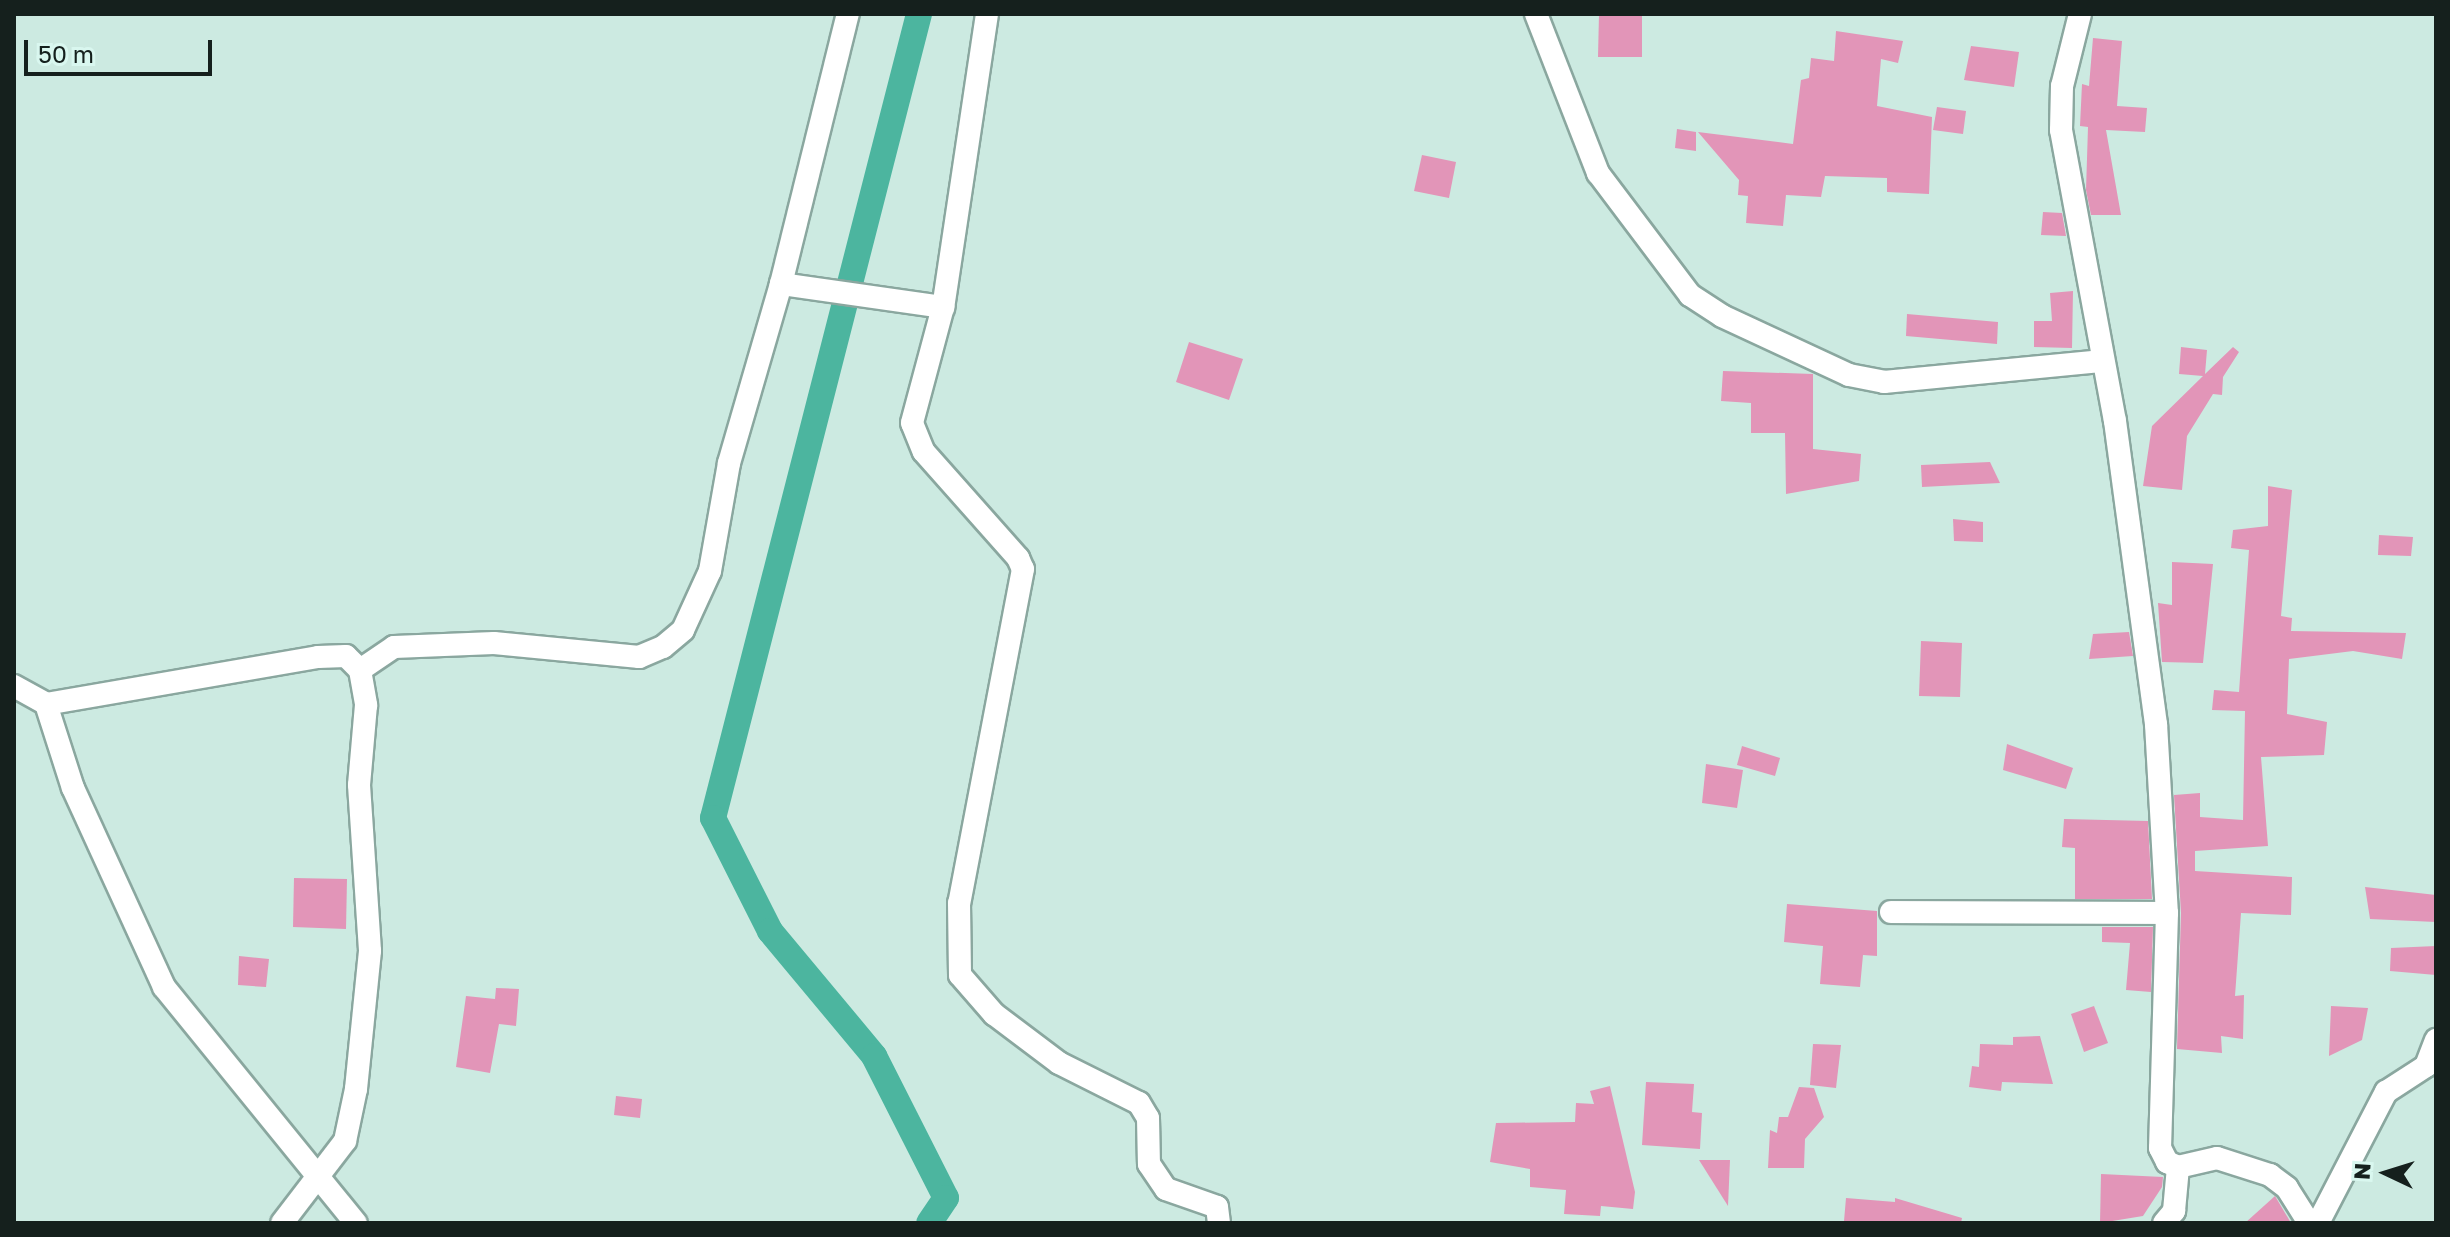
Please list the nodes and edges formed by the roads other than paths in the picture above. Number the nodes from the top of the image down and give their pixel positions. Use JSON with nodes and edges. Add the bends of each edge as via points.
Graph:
{"nodes":[{"id":1,"x":848,"y":14,"type":"edge"},
{"id":2,"x":987,"y":14,"type":"edge"},
{"id":3,"x":1536,"y":14,"type":"edge"},
{"id":4,"x":2080,"y":14,"type":"edge"},
{"id":5,"x":781,"y":284,"type":"junction"},
{"id":6,"x":943,"y":307,"type":"junction"},
{"id":7,"x":2103,"y":361,"type":"junction"},
{"id":8,"x":360,"y":670,"type":"junction"},
{"id":9,"x":14,"y":686,"type":"edge"},
{"id":10,"x":46,"y":704,"type":"junction"},
{"id":11,"x":1891,"y":912,"type":"dead end"},
{"id":12,"x":2167,"y":913,"type":"junction"},
{"id":13,"x":2436,"y":1040,"type":"edge"},
{"id":14,"x":2178,"y":1167,"type":"junction"},
{"id":15,"x":315,"y":1174,"type":"junction"},
{"id":16,"x":282,"y":1223,"type":"edge"},
{"id":17,"x":356,"y":1223,"type":"edge"},
{"id":18,"x":1219,"y":1223,"type":"edge"},
{"id":19,"x":2164,"y":1223,"type":"edge"},
{"id":20,"x":2309,"y":1223,"type":"edge"},
{"id":21,"x":2318,"y":1223,"type":"edge"}],
"edges":[{"from":1,"to":5,"type":"street"},
{"from":2,"to":6,"type":"street"},
{"from":3,"to":7,"type":"street","via":[[1598,173],[1690,295],[1722,316],[1849,375],[1884,382]]},
{"from":4,"to":7,"type":"street","via":[[2062,86],[2061,130]]},
{"from":5,"to":6,"type":"street"},
{"from":5,"to":8,"type":"street","via":[[729,463],[710,571],[683,630],[663,647],[639,657],[494,643],[394,647]]},
{"from":6,"to":18,"type":"street","via":[[912,423],[924,452],[1023,569],[962,889],[960,975],[994,1014],[1059,1063],[1139,1103],[1148,1118],[1149,1164],[1166,1189],[1217,1207]]},
{"from":7,"to":12,"type":"street","via":[[2156,724]]},
{"from":8,"to":10,"type":"street","via":[[346,656],[318,657]]},
{"from":8,"to":15,"type":"street","via":[[366,705],[359,785],[370,913],[367,989],[345,1141],[330,1165]]},
{"from":9,"to":10,"type":"street"},
{"from":10,"to":15,"type":"street","via":[[73,788],[164,987]]},
{"from":11,"to":12,"type":"street"},
{"from":12,"to":14,"type":"street","via":[[2160,1148],[2167,1162]]},
{"from":13,"to":21,"type":"street","via":[[2426,1066],[2386,1092]]},
{"from":14,"to":19,"type":"street","via":[[2174,1211]]},
{"from":14,"to":20,"type":"street","via":[[2217,1158],[2270,1175],[2287,1188]]},
{"from":15,"to":16,"type":"street"},
{"from":15,"to":17,"type":"street"}]}
